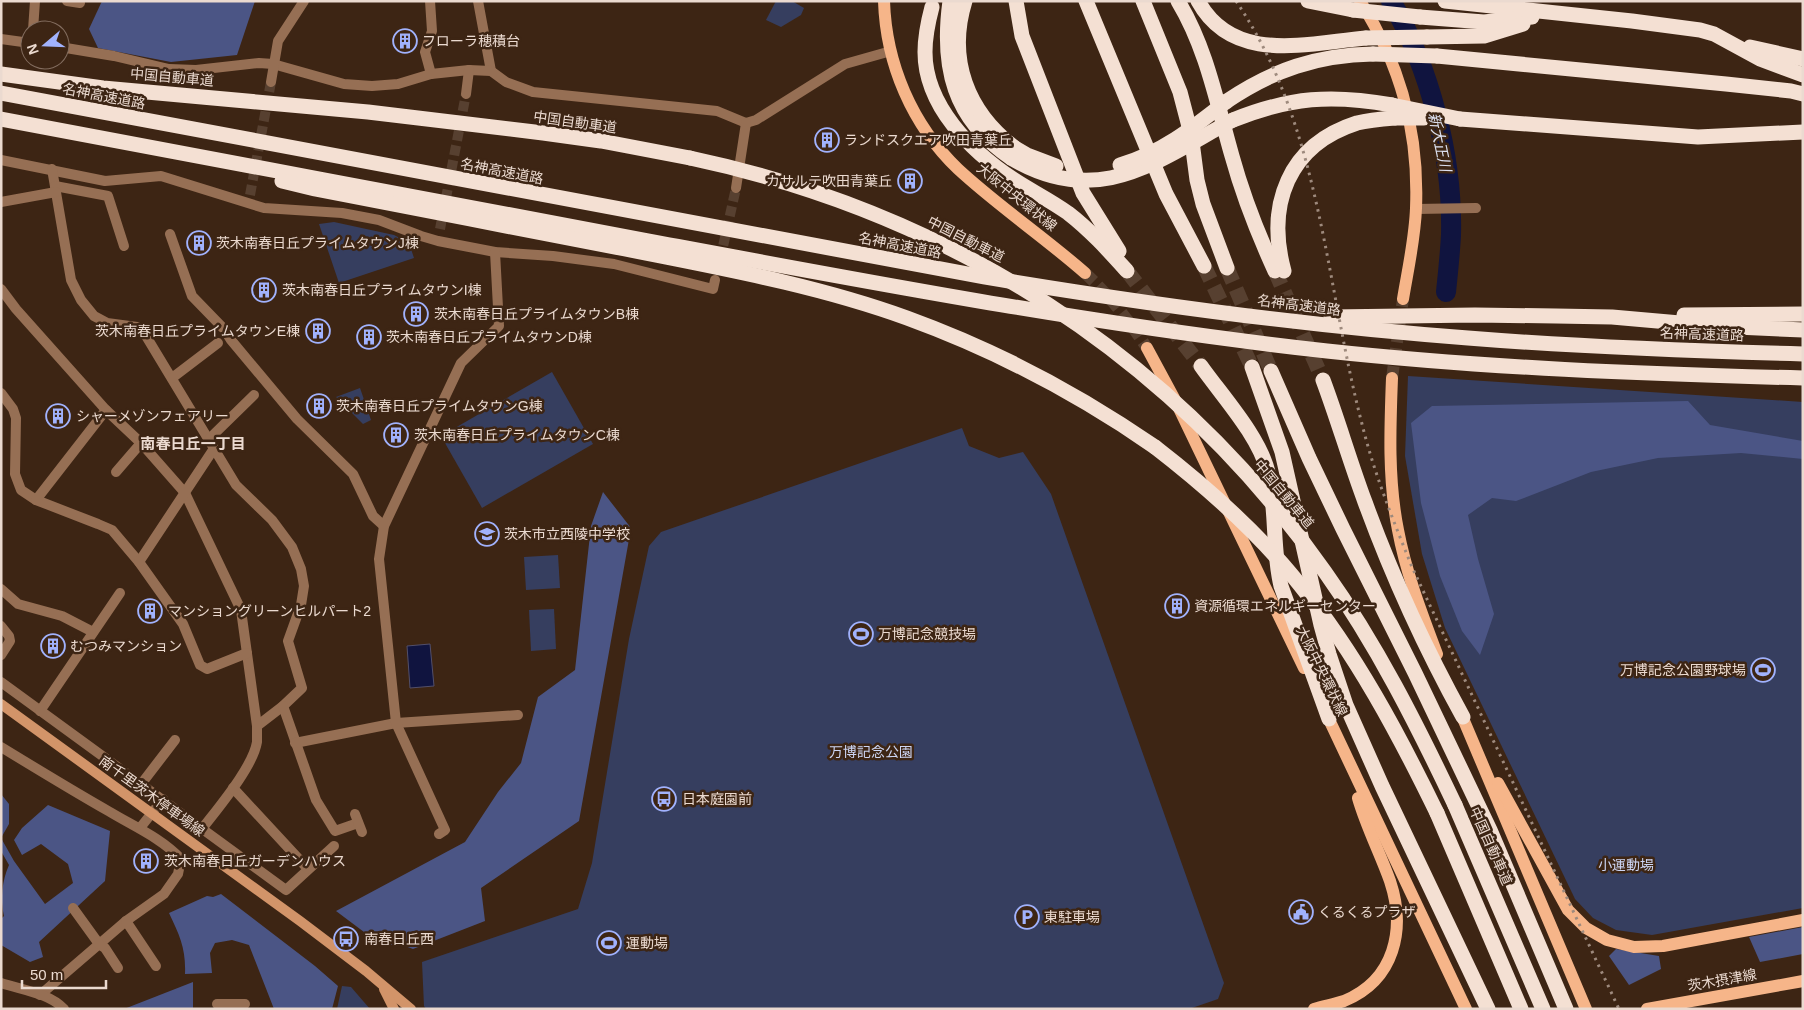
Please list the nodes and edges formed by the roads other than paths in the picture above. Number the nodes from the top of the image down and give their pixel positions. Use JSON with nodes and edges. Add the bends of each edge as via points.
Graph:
{"nodes":[{"id":1,"x":34,"y":1,"type":"edge"},
{"id":2,"x":67,"y":1,"type":"edge"},
{"id":3,"x":304,"y":1,"type":"edge"},
{"id":4,"x":430,"y":1,"type":"edge"},
{"id":5,"x":478,"y":1,"type":"edge"},
{"id":6,"x":884,"y":1,"type":"edge"},
{"id":7,"x":950,"y":1,"type":"edge"},
{"id":8,"x":965,"y":1,"type":"edge"},
{"id":9,"x":1016,"y":1,"type":"edge"},
{"id":10,"x":1086,"y":1,"type":"edge"},
{"id":11,"x":1143,"y":1,"type":"edge"},
{"id":12,"x":1178,"y":1,"type":"edge"},
{"id":13,"x":1198,"y":1,"type":"edge"},
{"id":14,"x":1308,"y":1,"type":"edge"},
{"id":15,"x":1445,"y":1,"type":"edge"},
{"id":16,"x":80,"y":3,"type":"dead end"},
{"id":17,"x":1357,"y":6,"type":"edge"},
{"id":18,"x":932,"y":7,"type":"dead end"},
{"id":19,"x":1563,"y":14,"type":"junction"},
{"id":20,"x":33,"y":20,"type":"edge"},
{"id":21,"x":1,"y":39,"type":"edge"},
{"id":22,"x":20,"y":42,"type":"edge"},
{"id":23,"x":1731,"y":43,"type":"junction"},
{"id":24,"x":70,"y":49,"type":"edge"},
{"id":25,"x":891,"y":51,"type":"junction"},
{"id":26,"x":1803,"y":59,"type":"edge"},
{"id":27,"x":273,"y":64,"type":"junction"},
{"id":28,"x":469,"y":70,"type":"junction"},
{"id":29,"x":491,"y":71,"type":"junction"},
{"id":30,"x":1,"y":74,"type":"edge"},
{"id":31,"x":430,"y":74,"type":"junction"},
{"id":32,"x":1803,"y":75,"type":"edge"},
{"id":33,"x":271,"y":82,"type":"tunnel mouth"},
{"id":34,"x":1,"y":93,"type":"edge"},
{"id":35,"x":466,"y":94,"type":"tunnel mouth"},
{"id":36,"x":1803,"y":94,"type":"edge"},
{"id":37,"x":1394,"y":112,"type":"junction"},
{"id":38,"x":1,"y":119,"type":"edge"},
{"id":39,"x":746,"y":122,"type":"junction"},
{"id":40,"x":1803,"y":132,"type":"edge"},
{"id":41,"x":1759,"y":135,"type":"junction"},
{"id":42,"x":1803,"y":138,"type":"edge"},
{"id":43,"x":123,"y":142,"type":"junction"},
{"id":44,"x":1013,"y":153,"type":"junction"},
{"id":45,"x":1,"y":160,"type":"edge"},
{"id":46,"x":52,"y":169,"type":"junction"},
{"id":47,"x":736,"y":188,"type":"tunnel mouth"},
{"id":48,"x":56,"y":189,"type":"junction"},
{"id":49,"x":1,"y":202,"type":"edge"},
{"id":50,"x":1476,"y":208,"type":"dead end"},
{"id":51,"x":1416,"y":209,"type":"junction"},
{"id":52,"x":440,"y":229,"type":"tunnel mouth"},
{"id":53,"x":170,"y":234,"type":"dead end"},
{"id":54,"x":438,"y":241,"type":"junction"},
{"id":55,"x":124,"y":246,"type":"dead end"},
{"id":56,"x":495,"y":252,"type":"junction"},
{"id":57,"x":1204,"y":266,"type":"tunnel mouth"},
{"id":58,"x":1227,"y":268,"type":"tunnel mouth"},
{"id":59,"x":1085,"y":273,"type":"tunnel mouth"},
{"id":60,"x":715,"y":280,"type":"dead end"},
{"id":61,"x":1,"y":289,"type":"edge"},
{"id":62,"x":1403,"y":299,"type":"tunnel mouth"},
{"id":63,"x":1803,"y":314,"type":"edge"},
{"id":64,"x":1264,"y":317,"type":"junction"},
{"id":65,"x":1612,"y":317,"type":"junction"},
{"id":66,"x":1803,"y":330,"type":"edge"},
{"id":67,"x":218,"y":342,"type":"dead end"},
{"id":68,"x":1148,"y":348,"type":"tunnel mouth"},
{"id":69,"x":1803,"y":354,"type":"edge"},
{"id":70,"x":1200,"y":366,"type":"tunnel mouth"},
{"id":71,"x":1252,"y":367,"type":"tunnel mouth"},
{"id":72,"x":1272,"y":371,"type":"tunnel mouth"},
{"id":73,"x":172,"y":378,"type":"junction"},
{"id":74,"x":1392,"y":378,"type":"tunnel mouth"},
{"id":75,"x":1803,"y":379,"type":"edge"},
{"id":76,"x":1324,"y":380,"type":"tunnel mouth"},
{"id":77,"x":1,"y":393,"type":"edge"},
{"id":78,"x":254,"y":395,"type":"dead end"},
{"id":79,"x":106,"y":410,"type":"junction"},
{"id":80,"x":209,"y":439,"type":"junction"},
{"id":81,"x":141,"y":443,"type":"junction"},
{"id":82,"x":213,"y":450,"type":"junction"},
{"id":83,"x":116,"y":472,"type":"dead end"},
{"id":84,"x":185,"y":493,"type":"junction"},
{"id":85,"x":36,"y":500,"type":"junction"},
{"id":86,"x":384,"y":526,"type":"junction"},
{"id":87,"x":139,"y":562,"type":"junction"},
{"id":88,"x":1,"y":589,"type":"edge"},
{"id":89,"x":120,"y":593,"type":"dead end"},
{"id":90,"x":1,"y":626,"type":"edge"},
{"id":91,"x":93,"y":632,"type":"junction"},
{"id":92,"x":248,"y":654,"type":"junction"},
{"id":93,"x":1,"y":655,"type":"edge"},
{"id":94,"x":1,"y":682,"type":"edge"},
{"id":95,"x":1,"y":704,"type":"edge"},
{"id":96,"x":283,"y":706,"type":"junction"},
{"id":97,"x":40,"y":711,"type":"junction"},
{"id":98,"x":518,"y":715,"type":"dead end"},
{"id":99,"x":1462,"y":718,"type":"junction"},
{"id":100,"x":1329,"y":719,"type":"junction"},
{"id":101,"x":396,"y":723,"type":"junction"},
{"id":102,"x":257,"y":726,"type":"junction"},
{"id":103,"x":175,"y":740,"type":"dead end"},
{"id":104,"x":295,"y":743,"type":"junction"},
{"id":105,"x":1,"y":747,"type":"edge"},
{"id":106,"x":1476,"y":750,"type":"junction"},
{"id":107,"x":1348,"y":760,"type":"junction"},
{"id":108,"x":142,"y":783,"type":"junction"},
{"id":109,"x":233,"y":788,"type":"junction"},
{"id":110,"x":163,"y":799,"type":"junction"},
{"id":111,"x":152,"y":813,"type":"junction"},
{"id":112,"x":358,"y":823,"type":"dead end"},
{"id":113,"x":140,"y":828,"type":"junction"},
{"id":114,"x":202,"y":829,"type":"junction"},
{"id":115,"x":439,"y":834,"type":"dead end"},
{"id":116,"x":334,"y":846,"type":"dead end"},
{"id":117,"x":308,"y":869,"type":"junction"},
{"id":118,"x":73,"y":908,"type":"dead end"},
{"id":119,"x":1803,"y":920,"type":"edge"},
{"id":120,"x":126,"y":921,"type":"junction"},
{"id":121,"x":99,"y":944,"type":"junction"},
{"id":122,"x":156,"y":966,"type":"dead end"},
{"id":123,"x":118,"y":968,"type":"dead end"},
{"id":124,"x":1803,"y":981,"type":"edge"},
{"id":125,"x":1,"y":984,"type":"edge"},
{"id":126,"x":381,"y":984,"type":"junction"},
{"id":127,"x":40,"y":995,"type":"junction"},
{"id":128,"x":217,"y":1004,"type":"dead end"},
{"id":129,"x":245,"y":1004,"type":"dead end"},
{"id":130,"x":230,"y":1006,"type":"edge"},
{"id":131,"x":64,"y":1009,"type":"edge"},
{"id":132,"x":394,"y":1009,"type":"edge"},
{"id":133,"x":411,"y":1009,"type":"edge"},
{"id":134,"x":1314,"y":1009,"type":"edge"},
{"id":135,"x":1466,"y":1009,"type":"edge"},
{"id":136,"x":1488,"y":1009,"type":"edge"},
{"id":137,"x":1521,"y":1009,"type":"edge"},
{"id":138,"x":1543,"y":1009,"type":"edge"},
{"id":139,"x":1566,"y":1009,"type":"edge"},
{"id":140,"x":1586,"y":1009,"type":"edge"},
{"id":141,"x":1647,"y":1009,"type":"edge"}],
"edges":[{"from":1,"to":20,"type":"street"},
{"from":2,"to":16,"type":"street"},
{"from":3,"to":27,"type":"street","via":[[278,41]]},
{"from":4,"to":31,"type":"street","via":[[432,31],[425,52]]},
{"from":5,"to":29,"type":"street"},
{"from":6,"to":25,"type":"main road","name":"大阪中央環状線"},
{"from":7,"to":44,"type":"highway","via":[[947,50],[956,91],[976,127],[997,149]]},
{"from":8,"to":44,"type":"highway","via":[[958,42],[966,84],[984,120]]},
{"from":9,"to":18,"type":"highway","via":[[1022,36],[1083,193],[1130,271],[1081,223],[1012,178],[957,130],[947,116],[927,70],[926,40]]},
{"from":10,"to":57,"type":"highway","via":[[1166,194]]},
{"from":11,"to":58,"type":"highway","via":[[1186,112],[1203,204]]},
{"from":12,"to":37,"type":"highway","via":[[1192,26],[1213,85],[1242,189],[1280,271],[1278,214],[1291,173],[1310,151],[1332,134]]},
{"from":13,"to":19,"type":"highway","bridge":true,"via":[[1217,26],[1228,33],[1253,44],[1282,46],[1366,38],[1484,36]]},
{"from":14,"to":17,"type":"highway"},
{"from":15,"to":19,"type":"highway"},
{"from":17,"to":19,"type":"highway","bridge":true,"via":[[1420,17],[1484,22]]},
{"from":17,"to":51,"type":"main road","via":[[1378,28],[1406,103],[1416,162]]},
{"from":19,"to":23,"type":"highway","via":[[1687,27],[1714,34]]},
{"from":21,"to":22,"type":"street"},
{"from":23,"to":26,"type":"highway"},
{"from":23,"to":32,"type":"highway","via":[[1760,60]]},
{"from":24,"to":27,"type":"street","via":[[169,69]]},
{"from":25,"to":39,"type":"street","via":[[845,64],[756,120]]},
{"from":25,"to":59,"type":"main road","name":"大阪中央環状線","via":[[914,114],[944,154],[975,184]]},
{"from":27,"to":31,"type":"street","via":[[344,84],[372,86],[398,84]]},
{"from":27,"to":33,"type":"street"},
{"from":28,"to":29,"type":"street"},
{"from":28,"to":31,"type":"street"},
{"from":28,"to":35,"type":"street"},
{"from":29,"to":39,"type":"street","via":[[506,82],[533,92],[717,111]]},
{"from":30,"to":138,"type":"highway","name":"中国自動車道","bridge":true,"via":[[103,88],[368,112],[543,133],[690,158],[824,195],[864,210],[930,238],[1029,291],[1135,368],[1177,404],[1265,494],[1324,571],[1351,610],[1413,718]]},
{"from":34,"to":64,"type":"highway","name":"名神高速道路","via":[[984,278],[1116,299]]},
{"from":36,"to":44,"type":"highway","bridge":true,"via":[[1436,56],[1373,54],[1331,57],[1300,64],[1268,77],[1227,101],[1173,142],[1112,168],[1064,168]]},
{"from":37,"to":41,"type":"highway","bridge":true,"via":[[1698,137]]},
{"from":37,"to":44,"type":"highway","bridge":true,"via":[[1368,100],[1321,98],[1282,104],[1233,120],[1150,166],[1106,179],[1059,177],[1031,168]]},
{"from":38,"to":43,"type":"highway"},
{"from":39,"to":47,"type":"street"},
{"from":40,"to":41,"type":"highway"},
{"from":41,"to":42,"type":"highway"},
{"from":43,"to":75,"type":"highway","via":[[875,283],[1106,321],[1327,350],[1469,363]]},
{"from":43,"to":137,"type":"highway","bridge":true,"via":[[314,189],[721,268],[848,299],[906,318],[1014,363],[1112,418],[1198,480],[1238,517],[1301,585],[1332,628],[1412,761]]},
{"from":45,"to":46,"type":"street"},
{"from":46,"to":48,"type":"street"},
{"from":46,"to":54,"type":"street","via":[[106,181],[161,176],[230,199],[249,199],[264,208],[342,213],[379,220]]},
{"from":48,"to":49,"type":"street"},
{"from":48,"to":55,"type":"street","via":[[108,196]]},
{"from":48,"to":73,"type":"street","via":[[70,280],[81,300],[94,316],[107,323],[137,327]]},
{"from":50,"to":51,"type":"street"},
{"from":51,"to":62,"type":"main road"},
{"from":52,"to":54,"type":"street"},
{"from":53,"to":86,"type":"street","via":[[192,296],[224,329],[297,418],[353,474],[373,516]]},
{"from":54,"to":56,"type":"street"},
{"from":56,"to":60,"type":"street","via":[[614,264],[713,289]]},
{"from":56,"to":86,"type":"street","via":[[499,326],[461,364]]},
{"from":61,"to":79,"type":"street"},
{"from":63,"to":65,"type":"highway"},
{"from":64,"to":65,"type":"highway"},
{"from":64,"to":69,"type":"highway","name":"名神高速道路","via":[[1470,338]]},
{"from":65,"to":66,"type":"highway"},
{"from":67,"to":73,"type":"street"},
{"from":68,"to":100,"type":"main road","name":"大阪中央環状線"},
{"from":70,"to":100,"type":"highway","via":[[1263,457],[1270,486],[1281,586]]},
{"from":71,"to":136,"type":"highway","via":[[1282,452],[1328,654],[1346,705]]},
{"from":72,"to":139,"type":"highway","via":[[1338,520],[1490,830]]},
{"from":73,"to":80,"type":"street"},
{"from":74,"to":99,"type":"main road","via":[[1390,463],[1398,531],[1417,598]]},
{"from":76,"to":99,"type":"highway","via":[[1380,542],[1427,650]]},
{"from":77,"to":85,"type":"street","via":[[13,408],[16,418],[15,474],[22,490]]},
{"from":78,"to":80,"type":"street"},
{"from":79,"to":81,"type":"street"},
{"from":79,"to":85,"type":"street"},
{"from":80,"to":82,"type":"street"},
{"from":81,"to":83,"type":"street"},
{"from":81,"to":84,"type":"street"},
{"from":82,"to":84,"type":"street"},
{"from":82,"to":96,"type":"street","via":[[236,486],[272,520],[292,547],[301,569],[304,586],[288,641],[302,688]]},
{"from":84,"to":87,"type":"street"},
{"from":84,"to":92,"type":"street","via":[[241,610]]},
{"from":85,"to":87,"type":"street","via":[[112,530]]},
{"from":86,"to":101,"type":"street","via":[[380,558]]},
{"from":87,"to":92,"type":"street","via":[[183,624],[200,665],[207,669]]},
{"from":88,"to":91,"type":"street","via":[[18,604],[62,616]]},
{"from":89,"to":91,"type":"street"},
{"from":90,"to":93,"type":"street","via":[[10,641]]},
{"from":91,"to":97,"type":"street"},
{"from":92,"to":102,"type":"street"},
{"from":94,"to":97,"type":"street"},
{"from":95,"to":111,"type":"main road","name":"南千里茨木停車場線"},
{"from":96,"to":102,"type":"street"},
{"from":96,"to":104,"type":"street"},
{"from":97,"to":108,"type":"street"},
{"from":98,"to":101,"type":"street"},
{"from":99,"to":106,"type":"main road"},
{"from":100,"to":107,"type":"main road","name":"大阪中央環状線"},
{"from":101,"to":104,"type":"street"},
{"from":101,"to":115,"type":"street","via":[[446,830]]},
{"from":102,"to":109,"type":"street","via":[[257,743],[252,757]]},
{"from":103,"to":108,"type":"street"},
{"from":104,"to":112,"type":"street","via":[[316,800],[335,831]]},
{"from":105,"to":113,"type":"street"},
{"from":106,"to":119,"type":"main road","via":[[1501,788],[1568,910],[1596,935],[1620,944],[1663,946]]},
{"from":106,"to":140,"type":"main road"},
{"from":107,"to":134,"type":"main road","via":[[1360,804],[1390,881],[1397,927],[1392,954],[1378,977],[1346,1000]]},
{"from":107,"to":135,"type":"main road","name":"大阪中央環状線"},
{"from":108,"to":110,"type":"street"},
{"from":109,"to":114,"type":"street"},
{"from":109,"to":117,"type":"street"},
{"from":110,"to":111,"type":"street"},
{"from":110,"to":114,"type":"street"},
{"from":111,"to":113,"type":"street"},
{"from":111,"to":126,"type":"main road","name":"南千里茨木停車場線"},
{"from":113,"to":120,"type":"street","via":[[180,859],[178,874],[164,894]]},
{"from":114,"to":117,"type":"street","via":[[286,890]]},
{"from":116,"to":117,"type":"street"},
{"from":118,"to":121,"type":"street"},
{"from":120,"to":121,"type":"street"},
{"from":120,"to":122,"type":"street"},
{"from":121,"to":123,"type":"street"},
{"from":121,"to":127,"type":"street"},
{"from":124,"to":141,"type":"main road","name":"茨木摂津線"},
{"from":125,"to":127,"type":"street"},
{"from":126,"to":132,"type":"main road","name":"南千里茨木停車場線"},
{"from":126,"to":133,"type":"main road","name":"南千里茨木停車場線"},
{"from":127,"to":131,"type":"street"},
{"from":128,"to":130,"type":"street"},
{"from":129,"to":130,"type":"street"}]}
